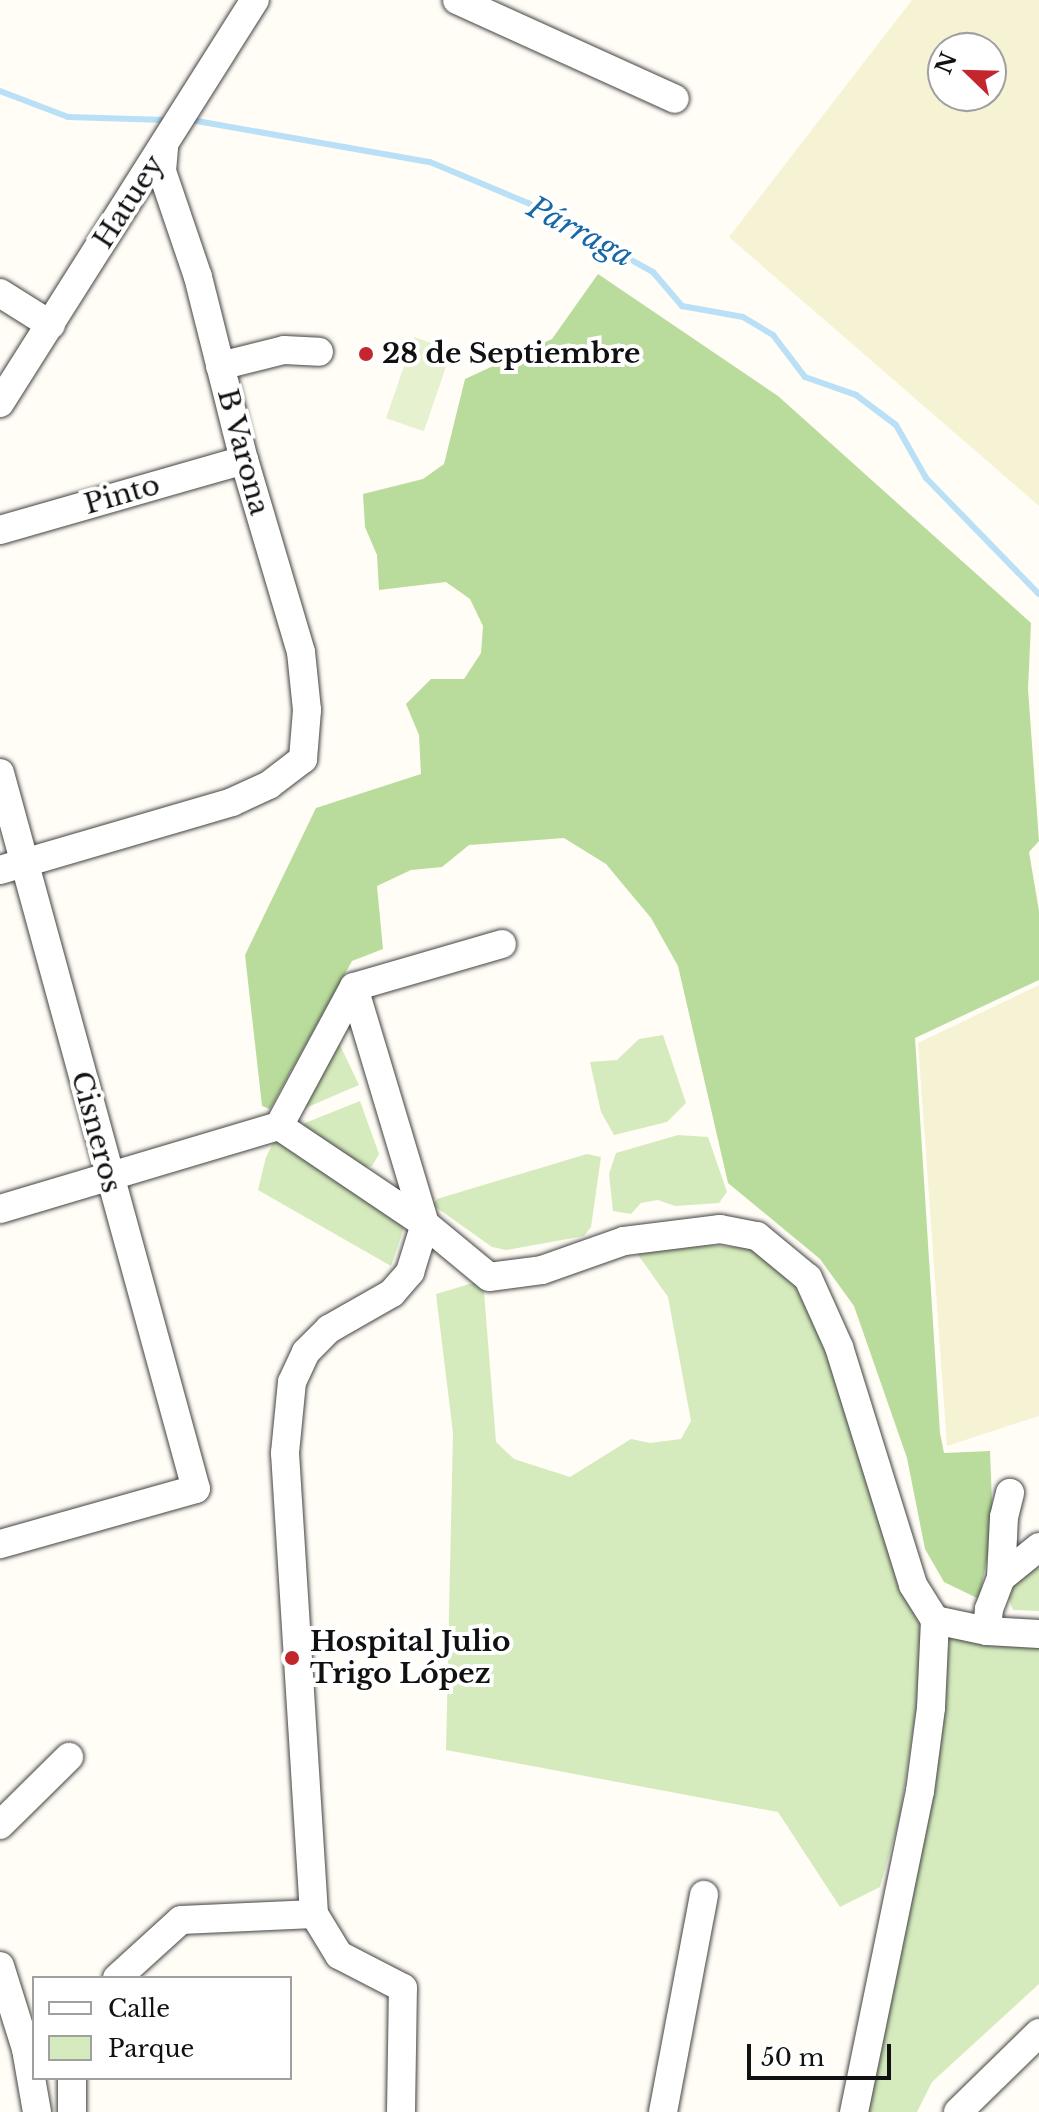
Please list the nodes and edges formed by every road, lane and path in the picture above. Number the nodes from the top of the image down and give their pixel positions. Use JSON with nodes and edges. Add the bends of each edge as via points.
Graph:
{"nodes":[{"id":1,"x":255,"y":0,"type":"edge"},
{"id":2,"x":457,"y":0,"type":"edge"},
{"id":3,"x":675,"y":99,"type":"dead end"},
{"id":4,"x":164,"y":147,"type":"junction"},
{"id":5,"x":0,"y":293,"type":"edge"},
{"id":6,"x":51,"y":325,"type":"junction"},
{"id":7,"x":319,"y":352,"type":"dead end"},
{"id":8,"x":220,"y":366,"type":"junction"},
{"id":9,"x":0,"y":403,"type":"edge"},
{"id":10,"x":244,"y":460,"type":"junction"},
{"id":11,"x":0,"y":530,"type":"edge"},
{"id":12,"x":0,"y":773,"type":"edge"},
{"id":13,"x":12,"y":866,"type":"edge"},
{"id":14,"x":502,"y":944,"type":"dead end"},
{"id":15,"x":354,"y":987,"type":"junction"},
{"id":16,"x":279,"y":1126,"type":"junction"},
{"id":17,"x":108,"y":1178,"type":"junction"},
{"id":18,"x":0,"y":1209,"type":"edge"},
{"id":19,"x":425,"y":1224,"type":"junction"},
{"id":20,"x":1010,"y":1493,"type":"dead end"},
{"id":21,"x":0,"y":1544,"type":"edge"},
{"id":22,"x":1039,"y":1547,"type":"edge"},
{"id":23,"x":1001,"y":1578,"type":"junction"},
{"id":24,"x":935,"y":1620,"type":"junction"},
{"id":25,"x":987,"y":1631,"type":"junction"},
{"id":26,"x":1039,"y":1634,"type":"edge"},
{"id":27,"x":69,"y":1757,"type":"dead end"},
{"id":28,"x":0,"y":1825,"type":"edge"},
{"id":29,"x":704,"y":1895,"type":"dead end"},
{"id":30,"x":314,"y":1914,"type":"junction"},
{"id":31,"x":0,"y":1966,"type":"edge"},
{"id":32,"x":119,"y":1976,"type":"edge"},
{"id":33,"x":1039,"y":2033,"type":"edge"},
{"id":34,"x":72,"y":2080,"type":"edge"},
{"id":35,"x":37,"y":2112,"type":"edge"},
{"id":36,"x":72,"y":2112,"type":"edge"},
{"id":37,"x":401,"y":2112,"type":"edge"},
{"id":38,"x":663,"y":2112,"type":"edge"},
{"id":39,"x":854,"y":2112,"type":"edge"},
{"id":40,"x":958,"y":2112,"type":"edge"}],
"edges":[{"from":1,"to":4,"type":"street","name":"Hatuey"},
{"from":2,"to":3,"type":"street"},
{"from":4,"to":6,"type":"street","name":"Hatuey"},
{"from":4,"to":8,"type":"street","name":"B Varona","via":[[162,171]]},
{"from":5,"to":6,"type":"street"},
{"from":6,"to":9,"type":"street","name":"Hatuey"},
{"from":7,"to":8,"type":"street","via":[[284,350]]},
{"from":8,"to":10,"type":"street","name":"B Varona"},
{"from":10,"to":11,"type":"street","name":"Pinto"},
{"from":10,"to":13,"type":"street","name":"B Varona","via":[[301,652],[307,710],[303,759],[269,785],[232,802]]},
{"from":12,"to":13,"type":"street","name":"Cisneros"},
{"from":13,"to":17,"type":"street","name":"Cisneros"},
{"from":14,"to":15,"type":"street"},
{"from":15,"to":16,"type":"street"},
{"from":15,"to":19,"type":"street"},
{"from":16,"to":17,"type":"street"},
{"from":16,"to":19,"type":"street"},
{"from":17,"to":18,"type":"street"},
{"from":17,"to":21,"type":"street","name":"Cisneros","via":[[196,1489]]},
{"from":19,"to":24,"type":"street","via":[[489,1277],[542,1270],[624,1241],[675,1233],[720,1229],[757,1236],[808,1278],[839,1347],[913,1585]]},
{"from":19,"to":30,"type":"street","via":[[410,1272],[392,1293],[329,1329],[306,1352],[292,1382],[285,1453]]},
{"from":20,"to":23,"type":"street"},
{"from":22,"to":23,"type":"street"},
{"from":23,"to":25,"type":"street"},
{"from":24,"to":25,"type":"street"},
{"from":24,"to":39,"type":"street","via":[[933,1695],[920,1791]]},
{"from":25,"to":26,"type":"street"},
{"from":27,"to":28,"type":"street"},
{"from":29,"to":38,"type":"street"},
{"from":30,"to":32,"type":"street","via":[[181,1920]]},
{"from":30,"to":37,"type":"street","via":[[339,1955],[403,1988]]},
{"from":31,"to":35,"type":"street","via":[[26,2049]]},
{"from":33,"to":40,"type":"street"},
{"from":34,"to":36,"type":"street"}]}
